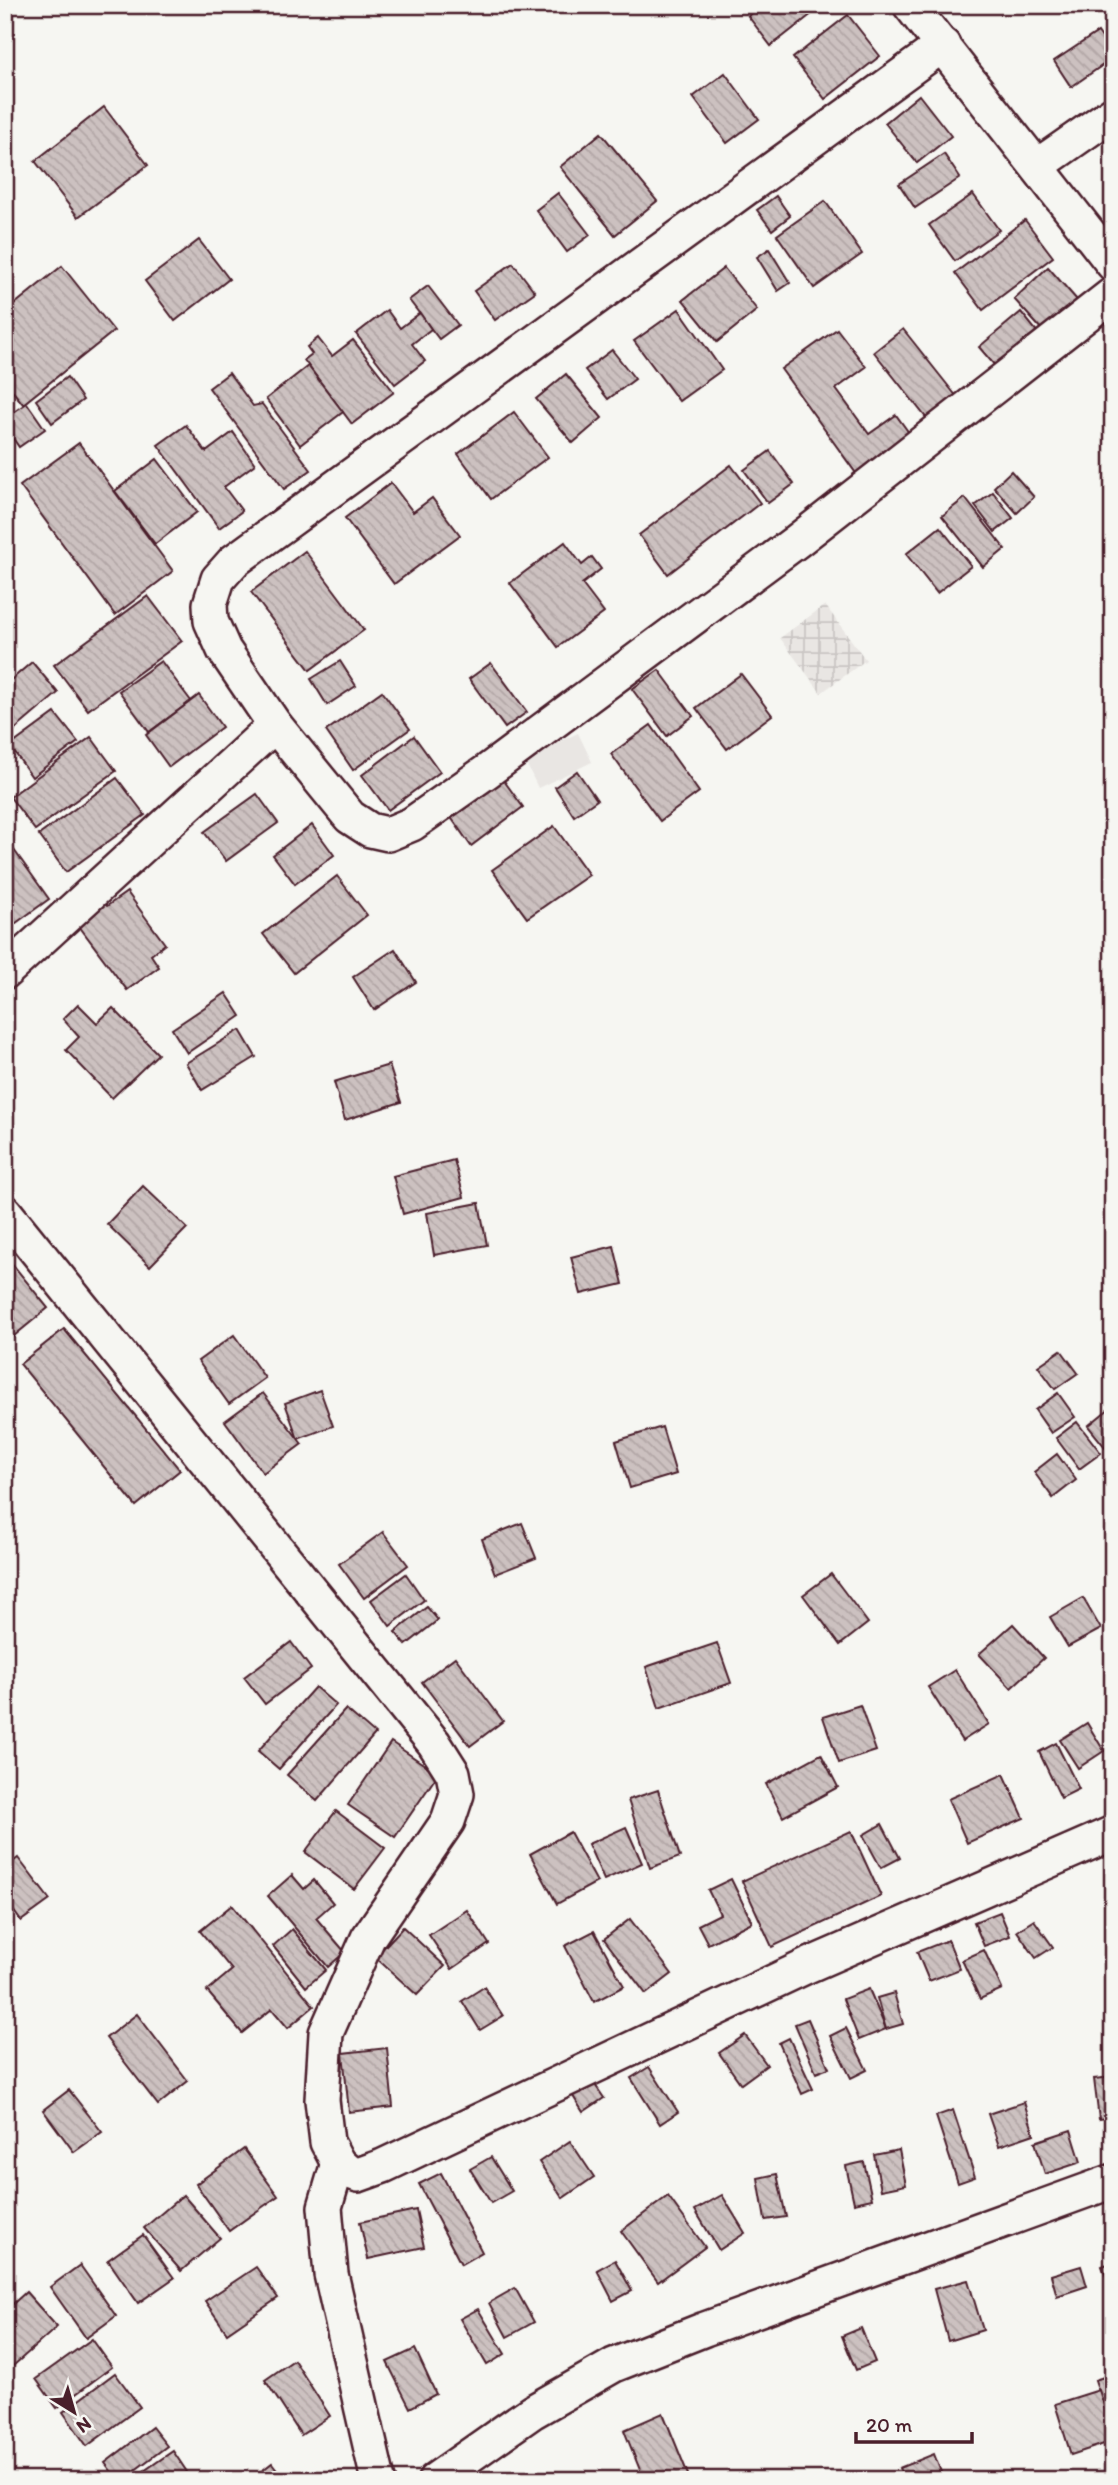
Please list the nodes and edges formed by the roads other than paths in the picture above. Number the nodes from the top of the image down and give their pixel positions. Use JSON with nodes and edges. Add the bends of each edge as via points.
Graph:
{"nodes":[{"id":1,"x":910,"y":5,"type":"edge"},
{"id":2,"x":943,"y":45,"type":"junction"},
{"id":3,"x":1113,"y":113,"type":"edge"},
{"id":4,"x":1037,"y":166,"type":"junction"},
{"id":5,"x":1113,"y":264,"type":"edge"},
{"id":6,"x":1113,"y":294,"type":"edge"},
{"id":7,"x":275,"y":725,"type":"junction"},
{"id":8,"x":5,"y":972,"type":"edge"},
{"id":9,"x":5,"y":1212,"type":"edge"},
{"id":10,"x":1113,"y":1833,"type":"edge"},
{"id":11,"x":338,"y":2164,"type":"junction"},
{"id":12,"x":1113,"y":2181,"type":"edge"},
{"id":13,"x":378,"y":2480,"type":"edge"},
{"id":14,"x":435,"y":2480,"type":"edge"}],
"edges":[{"from":1,"to":2,"type":"street"},
{"from":2,"to":4,"type":"street"},
{"from":2,"to":7,"type":"street","via":[[234,561],[218,579],[210,604],[211,621],[224,650]]},
{"from":3,"to":4,"type":"street"},
{"from":4,"to":5,"type":"street"},
{"from":6,"to":7,"type":"street","via":[[786,550],[412,824],[388,834],[370,830],[350,817]]},
{"from":7,"to":8,"type":"street"},
{"from":9,"to":11,"type":"street","via":[[434,1743],[453,1773],[457,1794],[448,1821],[368,1938],[326,2033],[322,2100],[327,2142]]},
{"from":10,"to":11,"type":"street","via":[[807,1966],[383,2165],[358,2175]]},
{"from":11,"to":13,"type":"street","via":[[325,2207],[331,2274]]},
{"from":12,"to":14,"type":"street","via":[[614,2365],[532,2412]]}]}
